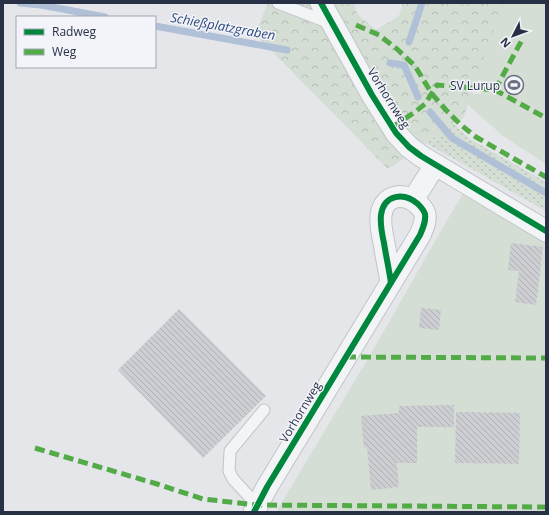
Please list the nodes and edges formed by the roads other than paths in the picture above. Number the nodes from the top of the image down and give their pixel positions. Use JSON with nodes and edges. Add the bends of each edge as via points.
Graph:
{"nodes":[{"id":1,"x":278,"y":3,"type":"edge"},
{"id":2,"x":321,"y":3,"type":"edge"},
{"id":3,"x":333,"y":24,"type":"junction"},
{"id":4,"x":435,"y":165,"type":"junction"},
{"id":5,"x":413,"y":200,"type":"junction"},
{"id":6,"x":546,"y":231,"type":"edge"},
{"id":7,"x":391,"y":283,"type":"junction"},
{"id":8,"x":264,"y":410,"type":"dead end"},
{"id":9,"x":256,"y":508,"type":"edge"}],
"edges":[{"from":1,"to":3,"type":"lane"},
{"from":2,"to":3,"type":"street","name":"Vorhornweg"},
{"from":3,"to":4,"type":"street","name":"Vorhornweg","via":[[396,133],[408,147]]},
{"from":4,"to":5,"type":"street"},
{"from":4,"to":6,"type":"street","name":"Vorhornweg"},
{"from":5,"to":7,"type":"street","name":"Vorhornweg","via":[[425,213],[425,223]]},
{"from":5,"to":7,"type":"street","via":[[396,197],[388,200],[383,207],[381,228]]},
{"from":7,"to":9,"type":"street","name":"Vorhornweg"},
{"from":8,"to":9,"type":"lane","via":[[230,451],[229,471]]}]}
